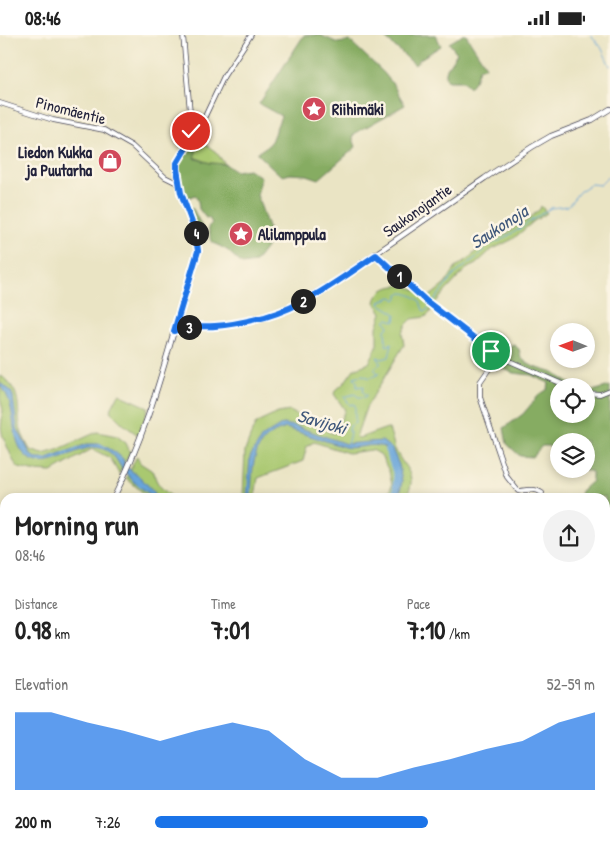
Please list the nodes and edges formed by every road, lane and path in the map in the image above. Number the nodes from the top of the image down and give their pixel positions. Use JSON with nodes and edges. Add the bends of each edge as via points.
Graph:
{"nodes":[{"id":1,"x":182,"y":35,"type":"edge"},
{"id":2,"x":251,"y":35,"type":"edge"},
{"id":3,"x":0,"y":103,"type":"edge"},
{"id":4,"x":610,"y":109,"type":"edge"},
{"id":5,"x":191,"y":131,"type":"junction"},
{"id":6,"x":179,"y":184,"type":"junction"},
{"id":7,"x":376,"y":255,"type":"junction"},
{"id":8,"x":174,"y":331,"type":"junction"},
{"id":9,"x":498,"y":357,"type":"junction"},
{"id":10,"x":550,"y":379,"type":"edge"},
{"id":11,"x":610,"y":390,"type":"edge"},
{"id":12,"x":595,"y":394,"type":"edge"},
{"id":13,"x":116,"y":493,"type":"edge"},
{"id":14,"x":542,"y":493,"type":"dead end"}],
"edges":[{"from":1,"to":5,"type":"street"},
{"from":2,"to":5,"type":"street","via":[[224,76],[199,129]]},
{"from":3,"to":6,"type":"street","name":"Pinomäentie","via":[[52,120],[104,130],[132,145],[165,177]]},
{"from":4,"to":7,"type":"street","name":"Saukonojantie","via":[[532,147]]},
{"from":5,"to":6,"type":"street","via":[[177,163]]},
{"from":6,"to":8,"type":"street","via":[[195,231],[198,251]]},
{"from":7,"to":8,"type":"street","name":"Saukonojantie","via":[[332,285],[284,311],[226,325]]},
{"from":7,"to":9,"type":"street","via":[[428,303]]},
{"from":8,"to":13,"type":"street","via":[[148,417]]},
{"from":9,"to":10,"type":"street"},
{"from":9,"to":14,"type":"street","via":[[480,382],[482,408],[511,483],[518,491],[531,489]]},
{"from":11,"to":12,"type":"street"}]}
